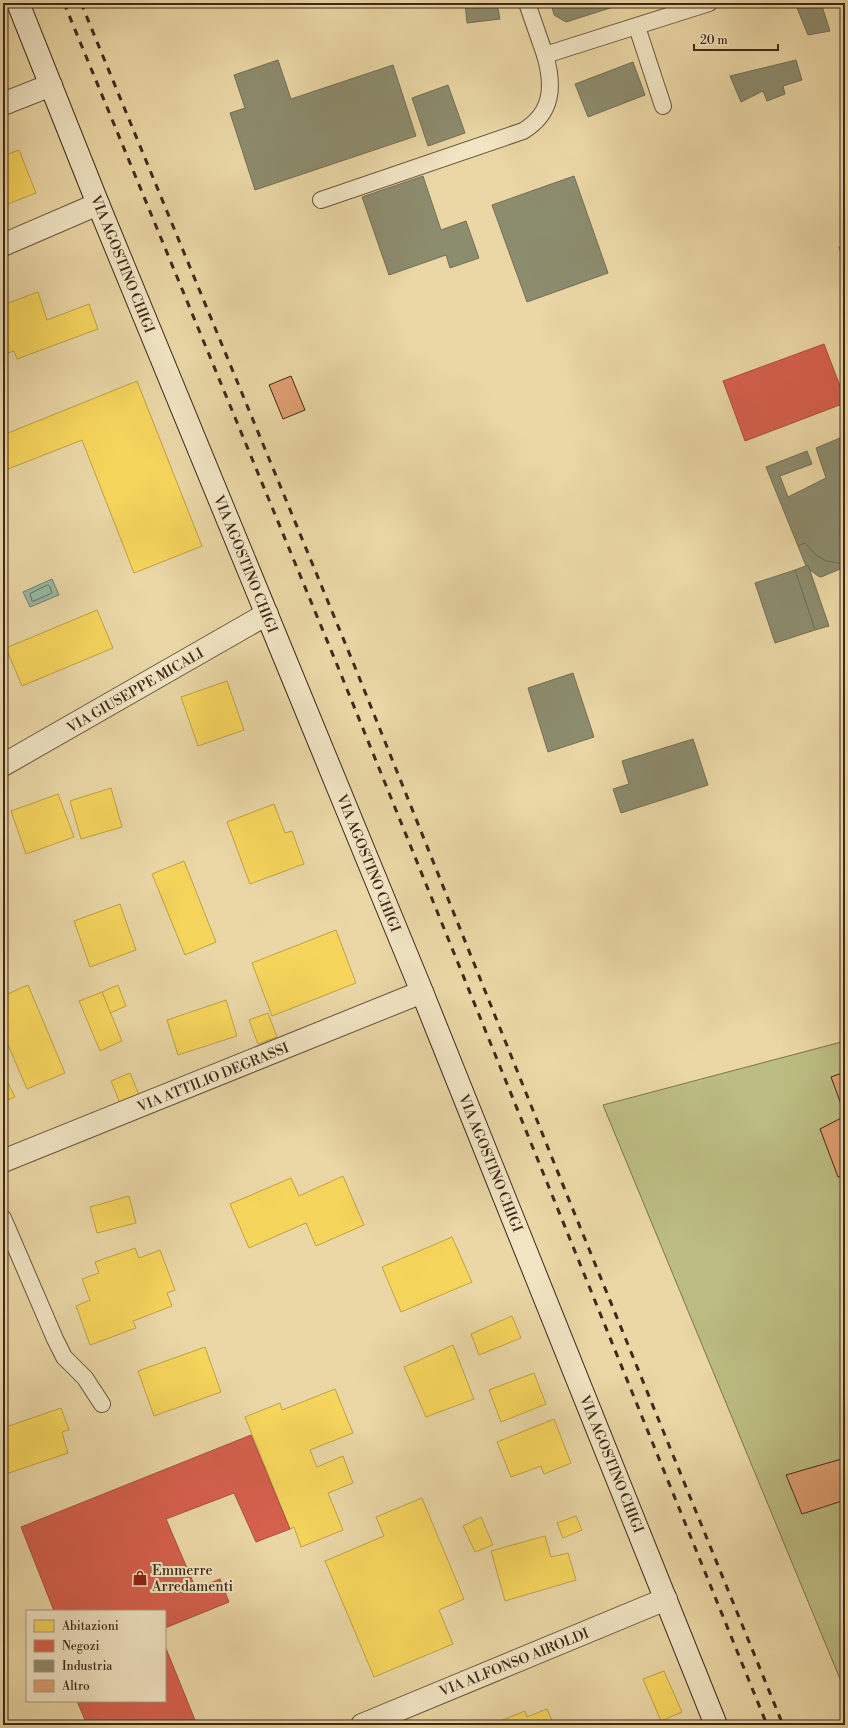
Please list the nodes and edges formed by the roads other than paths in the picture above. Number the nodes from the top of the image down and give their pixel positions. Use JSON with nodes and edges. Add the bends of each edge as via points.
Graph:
{"nodes":[{"id":1,"x":18,"y":3,"type":"edge"},
{"id":2,"x":527,"y":3,"type":"edge"},
{"id":3,"x":709,"y":3,"type":"edge"},
{"id":4,"x":681,"y":8,"type":"edge"},
{"id":5,"x":637,"y":27,"type":"junction"},
{"id":6,"x":545,"y":55,"type":"junction"},
{"id":7,"x":51,"y":85,"type":"junction"},
{"id":8,"x":3,"y":104,"type":"edge"},
{"id":9,"x":663,"y":106,"type":"dead end"},
{"id":10,"x":321,"y":200,"type":"dead end"},
{"id":11,"x":98,"y":204,"type":"junction"},
{"id":12,"x":3,"y":245,"type":"edge"},
{"id":13,"x":266,"y":614,"type":"junction"},
{"id":14,"x":3,"y":765,"type":"edge"},
{"id":15,"x":422,"y":992,"type":"junction"},
{"id":16,"x":3,"y":1161,"type":"edge"},
{"id":17,"x":3,"y":1218,"type":"edge"},
{"id":18,"x":102,"y":1404,"type":"dead end"},
{"id":19,"x":666,"y":1599,"type":"junction"},
{"id":20,"x":362,"y":1725,"type":"edge"},
{"id":21,"x":716,"y":1725,"type":"edge"}],
"edges":[{"from":1,"to":7,"type":"street","name":"VIA AGOSTINO CHIGI"},
{"from":2,"to":6,"type":"lane"},
{"from":3,"to":4,"type":"lane"},
{"from":4,"to":5,"type":"lane"},
{"from":5,"to":6,"type":"lane"},
{"from":5,"to":9,"type":"lane"},
{"from":6,"to":10,"type":"lane","via":[[550,82],[549,95],[540,117],[533,125],[523,131]]},
{"from":7,"to":8,"type":"street"},
{"from":7,"to":11,"type":"street","name":"VIA AGOSTINO CHIGI"},
{"from":11,"to":12,"type":"street"},
{"from":11,"to":13,"type":"street","name":"VIA AGOSTINO CHIGI"},
{"from":13,"to":14,"type":"street","name":"VIA GIUSEPPE MICALI"},
{"from":13,"to":15,"type":"street","name":"VIA AGOSTINO CHIGI"},
{"from":15,"to":16,"type":"street","name":"VIA ATTILIO DEGRASSI"},
{"from":15,"to":19,"type":"street","name":"VIA AGOSTINO CHIGI"},
{"from":17,"to":18,"type":"lane","via":[[54,1339],[64,1357],[85,1378]]},
{"from":19,"to":20,"type":"street","name":"VIA ALFONSO AIROLDI"},
{"from":19,"to":21,"type":"street","name":"VIA AGOSTINO CHIGI"}]}
